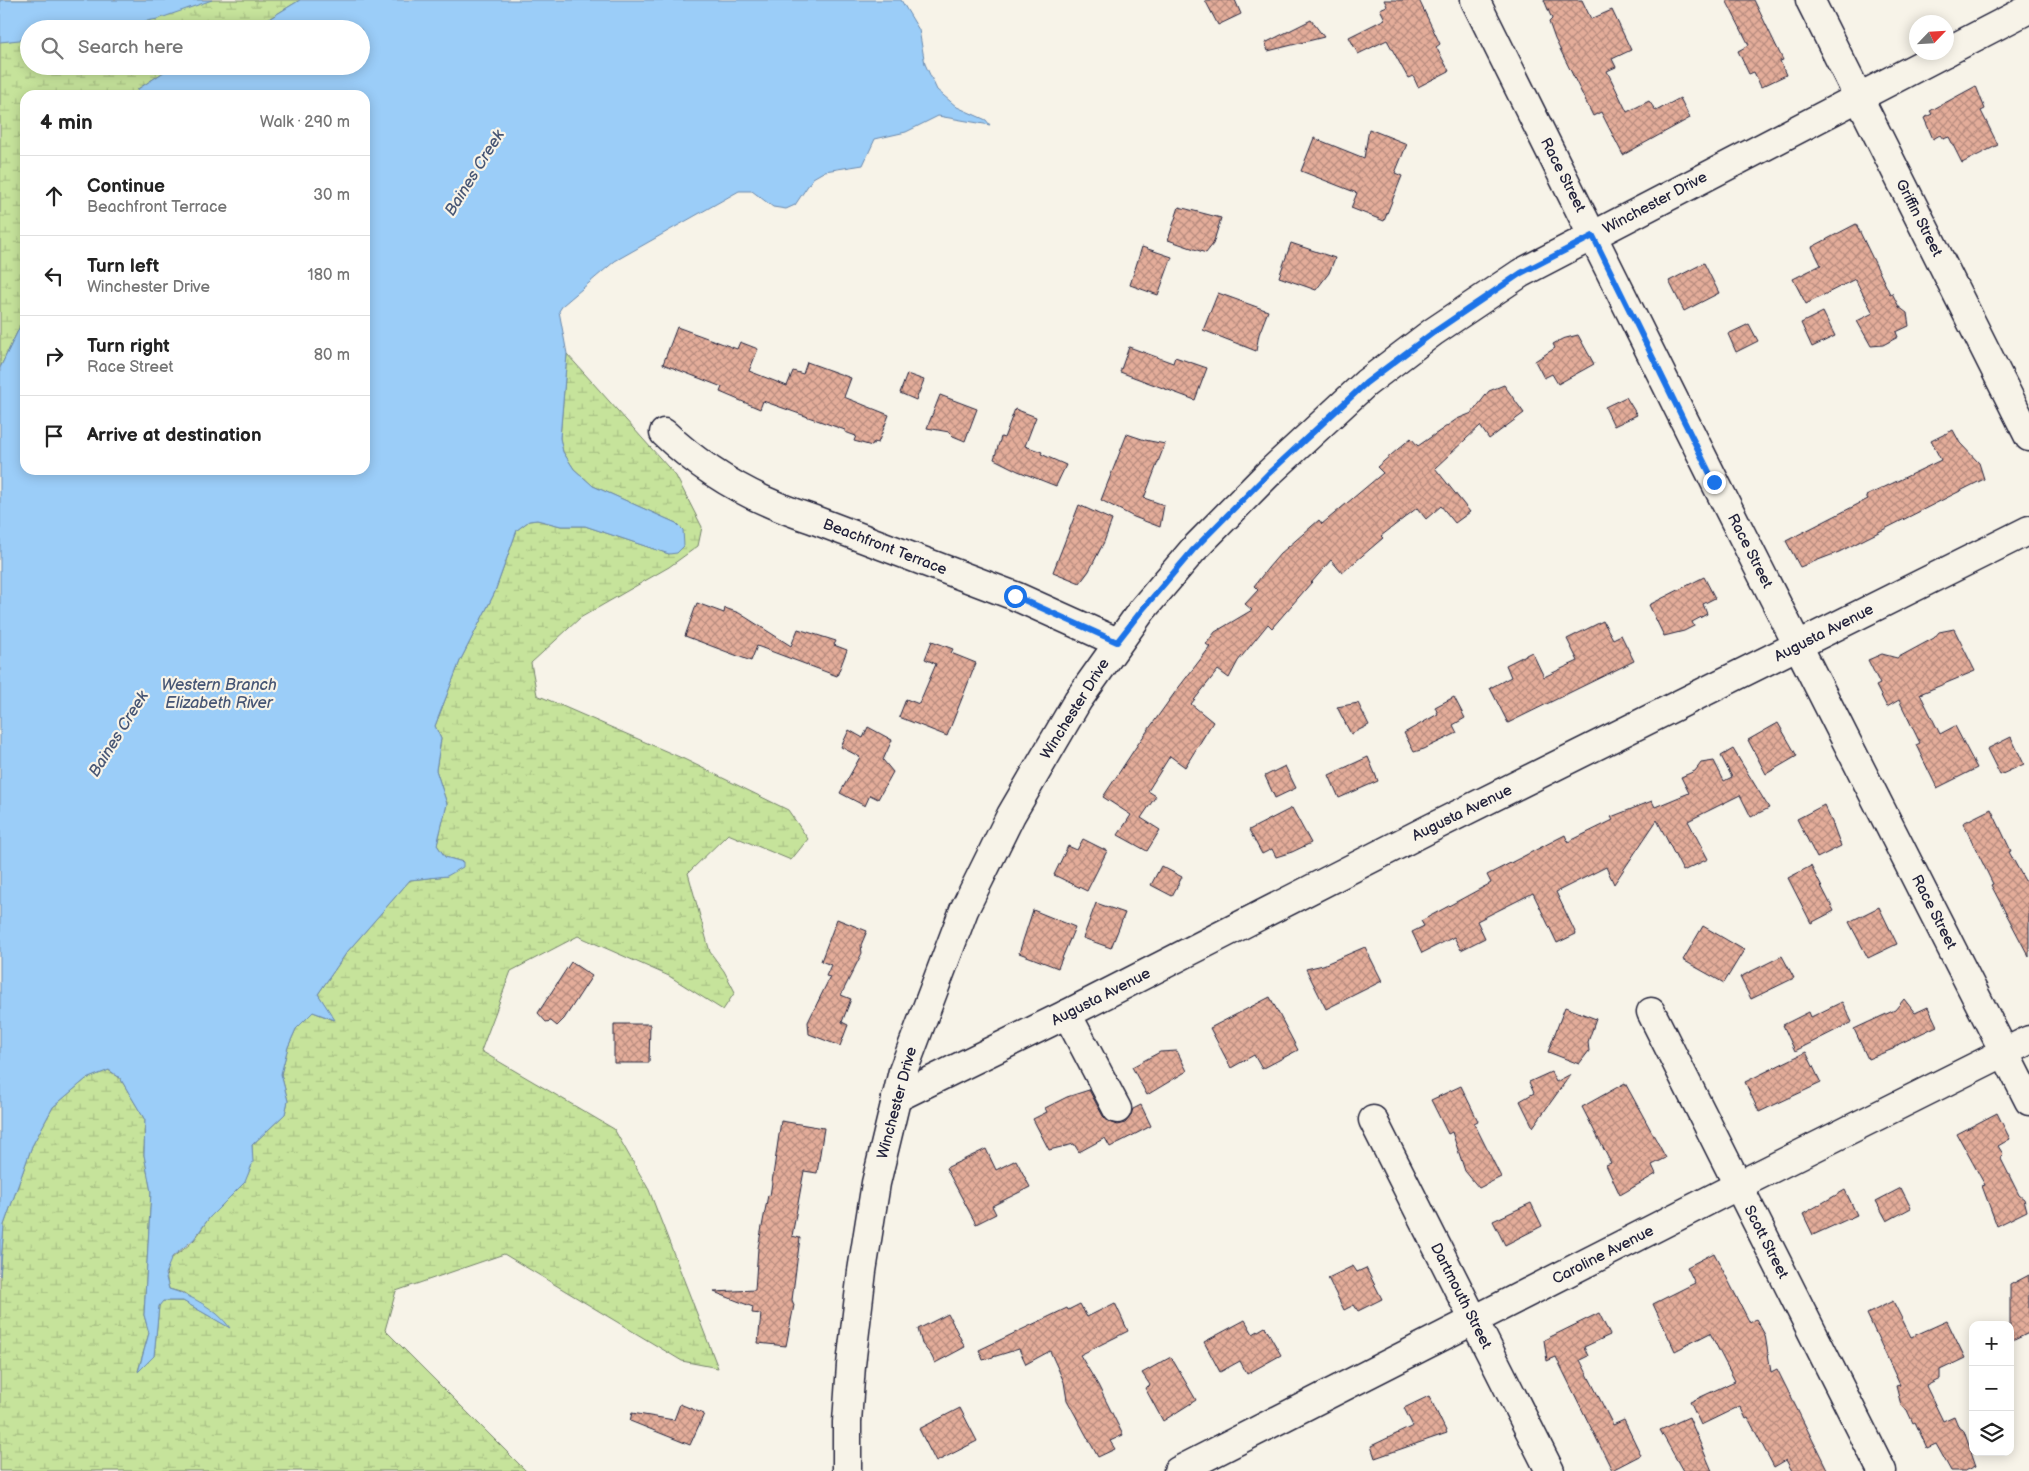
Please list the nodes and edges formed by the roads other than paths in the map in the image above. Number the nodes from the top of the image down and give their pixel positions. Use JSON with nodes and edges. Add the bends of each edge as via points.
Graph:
{"nodes":[{"id":1,"x":1475,"y":0,"type":"edge"},
{"id":2,"x":1810,"y":0,"type":"edge"},
{"id":3,"x":2029,"y":10,"type":"edge"},
{"id":4,"x":1954,"y":48,"type":"edge"},
{"id":5,"x":1931,"y":60,"type":"edge"},
{"id":6,"x":1859,"y":98,"type":"junction"},
{"id":7,"x":1593,"y":236,"type":"junction"},
{"id":8,"x":664,"y":433,"type":"dead end"},
{"id":9,"x":2029,"y":437,"type":"edge"},
{"id":10,"x":2029,"y":530,"type":"edge"},
{"id":11,"x":1117,"y":642,"type":"junction"},
{"id":12,"x":1798,"y":646,"type":"junction"},
{"id":13,"x":1651,"y":1012,"type":"dead end"},
{"id":14,"x":1067,"y":1014,"type":"junction"},
{"id":15,"x":2029,"y":1040,"type":"edge"},
{"id":16,"x":2005,"y":1052,"type":"junction"},
{"id":17,"x":896,"y":1098,"type":"junction"},
{"id":18,"x":2029,"y":1101,"type":"edge"},
{"id":19,"x":1118,"y":1109,"type":"dead end"},
{"id":20,"x":1373,"y":1120,"type":"dead end"},
{"id":21,"x":1737,"y":1186,"type":"junction"},
{"id":22,"x":1474,"y":1321,"type":"junction"},
{"id":23,"x":847,"y":1471,"type":"edge"},
{"id":24,"x":1178,"y":1471,"type":"edge"},
{"id":25,"x":1550,"y":1471,"type":"edge"},
{"id":26,"x":1882,"y":1471,"type":"edge"}],
"edges":[{"from":1,"to":7,"type":"street","name":"Race Street"},
{"from":2,"to":6,"type":"street","name":"Griffin Street"},
{"from":3,"to":4,"type":"street","name":"Winchester Drive"},
{"from":5,"to":6,"type":"street","name":"Winchester Drive"},
{"from":6,"to":7,"type":"street","name":"Winchester Drive"},
{"from":6,"to":9,"type":"street","name":"Griffin Street"},
{"from":7,"to":11,"type":"street","name":"Winchester Drive","via":[[1521,273],[1366,383],[1268,474],[1193,550]]},
{"from":7,"to":12,"type":"street","name":"Race Street"},
{"from":8,"to":11,"type":"street","name":"Beachfront Terrace","via":[[710,472],[779,509],[1015,596]]},
{"from":10,"to":12,"type":"street","name":"Augusta Avenue"},
{"from":11,"to":17,"type":"street","name":"Winchester Drive","via":[[1078,700],[1011,815],[964,910],[903,1071]]},
{"from":12,"to":14,"type":"street","name":"Augusta Avenue","via":[[1429,828]]},
{"from":12,"to":16,"type":"street","name":"Race Street"},
{"from":13,"to":21,"type":"street","name":"Scott Street"},
{"from":14,"to":17,"type":"street","name":"Augusta Avenue"},
{"from":14,"to":19,"type":"street"},
{"from":15,"to":16,"type":"street","name":"Caroline Avenue"},
{"from":16,"to":18,"type":"street","name":"Race Street"},
{"from":16,"to":21,"type":"street","name":"Caroline Avenue"},
{"from":17,"to":23,"type":"street","name":"Winchester Drive","via":[[876,1184],[862,1271],[851,1365]]},
{"from":20,"to":22,"type":"street","name":"Dartmouth Street"},
{"from":21,"to":22,"type":"street","name":"Caroline Avenue"},
{"from":21,"to":26,"type":"street","name":"Scott Street"},
{"from":22,"to":24,"type":"street","name":"Caroline Avenue"},
{"from":22,"to":25,"type":"street","name":"Dartmouth Street"}]}
